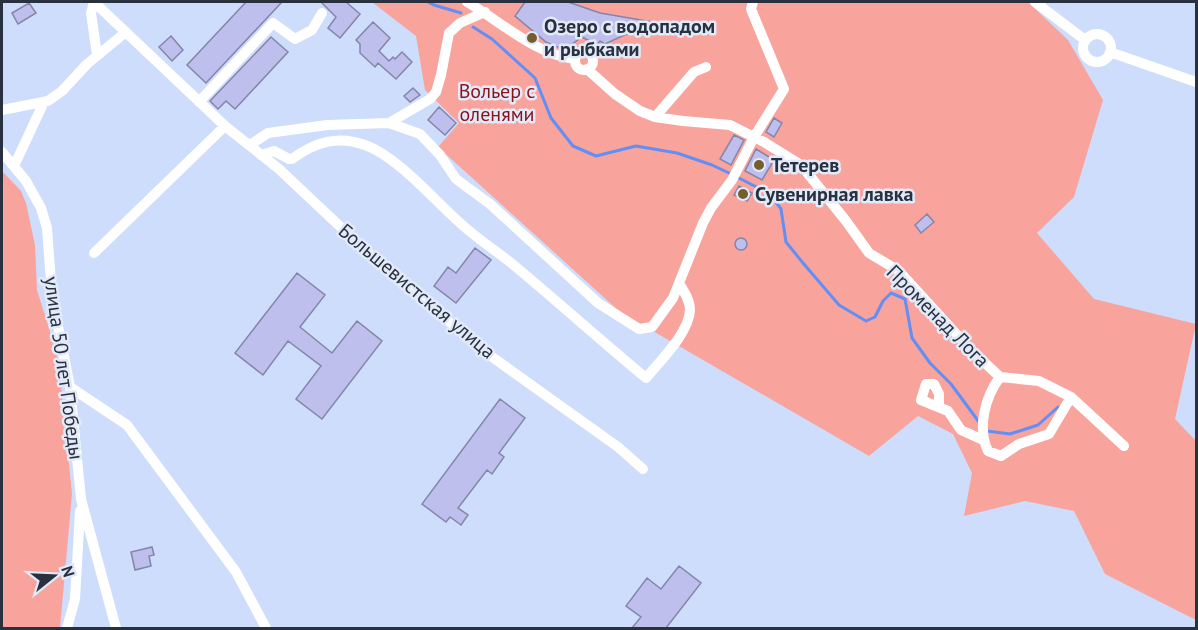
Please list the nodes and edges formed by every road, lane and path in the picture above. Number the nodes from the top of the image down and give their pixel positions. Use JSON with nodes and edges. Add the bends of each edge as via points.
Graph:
{"nodes":[{"id":1,"x":94,"y":2,"type":"edge"},
{"id":2,"x":467,"y":2,"type":"edge"},
{"id":3,"x":753,"y":2,"type":"edge"},
{"id":4,"x":1035,"y":2,"type":"edge"},
{"id":5,"x":485,"y":12,"type":"junction"},
{"id":6,"x":322,"y":14,"type":"dead end"},
{"id":7,"x":126,"y":32,"type":"junction"},
{"id":8,"x":1085,"y":40,"type":"junction"},
{"id":9,"x":1110,"y":52,"type":"junction"},
{"id":10,"x":97,"y":55,"type":"junction"},
{"id":11,"x":706,"y":67,"type":"dead end"},
{"id":12,"x":1197,"y":82,"type":"edge"},
{"id":13,"x":44,"y":102,"type":"junction"},
{"id":14,"x":199,"y":102,"type":"junction"},
{"id":15,"x":2,"y":110,"type":"edge"},
{"id":16,"x":655,"y":117,"type":"junction"},
{"id":17,"x":389,"y":123,"type":"junction"},
{"id":18,"x":225,"y":126,"type":"junction"},
{"id":19,"x":754,"y":137,"type":"junction"},
{"id":20,"x":250,"y":145,"type":"junction"},
{"id":21,"x":2,"y":152,"type":"edge"},
{"id":22,"x":261,"y":155,"type":"junction"},
{"id":23,"x":14,"y":166,"type":"junction"},
{"id":24,"x":94,"y":253,"type":"dead end"},
{"id":25,"x":679,"y":283,"type":"junction"},
{"id":26,"x":999,"y":377,"type":"junction"},
{"id":27,"x":70,"y":387,"type":"junction"},
{"id":28,"x":1071,"y":397,"type":"junction"},
{"id":29,"x":939,"y":406,"type":"dead end"},
{"id":30,"x":983,"y":440,"type":"junction"},
{"id":31,"x":1124,"y":446,"type":"dead end"},
{"id":32,"x":643,"y":470,"type":"dead end"},
{"id":33,"x":81,"y":499,"type":"junction"},
{"id":34,"x":67,"y":628,"type":"edge"},
{"id":35,"x":116,"y":628,"type":"edge"},
{"id":36,"x":267,"y":628,"type":"edge"}],
"edges":[{"from":1,"to":7,"type":"street","name":"Большевистская улица"},
{"from":1,"to":10,"type":"street","via":[[91,13]]},
{"from":2,"to":5,"type":"street"},
{"from":3,"to":19,"type":"street","via":[[751,9],[784,89]]},
{"from":4,"to":8,"type":"street"},
{"from":5,"to":16,"type":"street","name":"Променад Лога","via":[[510,31],[562,58],[589,54],[592,61],[588,69],[632,106]]},
{"from":5,"to":17,"type":"street","via":[[460,23],[449,33],[441,75],[430,99]]},
{"from":6,"to":14,"type":"street","via":[[312,30],[295,39],[273,23]]},
{"from":7,"to":10,"type":"street"},
{"from":7,"to":14,"type":"street","name":"Большевистская улица","via":[[166,66]]},
{"from":8,"to":9,"type":"street","via":[[1092,34],[1101,34],[1110,43]]},
{"from":8,"to":9,"type":"street","via":[[1084,54],[1091,61],[1101,61]]},
{"from":9,"to":12,"type":"street"},
{"from":10,"to":13,"type":"street","via":[[62,91]]},
{"from":11,"to":16,"type":"street","via":[[694,72]]},
{"from":13,"to":15,"type":"street"},
{"from":13,"to":23,"type":"street"},
{"from":14,"to":18,"type":"street","name":"Большевистская улица"},
{"from":16,"to":19,"type":"street","name":"Променад Лога","via":[[730,125]]},
{"from":17,"to":20,"type":"street","via":[[327,125],[268,133]]},
{"from":17,"to":25,"type":"street","via":[[420,134],[456,178],[598,303],[639,329],[652,327]]},
{"from":18,"to":20,"type":"street","name":"Большевистская улица"},
{"from":18,"to":24,"type":"street"},
{"from":19,"to":25,"type":"street","via":[[732,180],[698,231]]},
{"from":19,"to":26,"type":"street","name":"Променад Лога","via":[[801,165],[869,253],[899,271]]},
{"from":20,"to":22,"type":"street","name":"Большевистская улица"},
{"from":21,"to":23,"type":"street","name":"улица 50 лет Победы"},
{"from":22,"to":25,"type":"street","via":[[274,151],[292,159],[323,142],[339,139],[378,151],[646,378],[684,328],[690,311]]},
{"from":22,"to":32,"type":"street","name":"Большевистская улица","via":[[382,266],[470,339],[618,447]]},
{"from":23,"to":27,"type":"street","name":"улица 50 лет Победы","via":[[41,208],[47,228],[52,296]]},
{"from":26,"to":28,"type":"street","name":"Променад Лога","via":[[1039,381]]},
{"from":26,"to":30,"type":"street","name":"Променад Лога","via":[[990,390],[981,425]]},
{"from":27,"to":33,"type":"street","name":"улица 50 лет Победы"},
{"from":27,"to":36,"type":"street","via":[[127,425],[236,572]]},
{"from":28,"to":30,"type":"street","via":[[1049,434],[1019,444],[1001,456],[988,451]]},
{"from":28,"to":31,"type":"street","name":"Променад Лога"},
{"from":29,"to":30,"type":"street","via":[[948,411],[961,430]]},
{"from":33,"to":34,"type":"street","via":[[75,599]]},
{"from":33,"to":35,"type":"street","name":"улица 50 лет Победы"}]}
